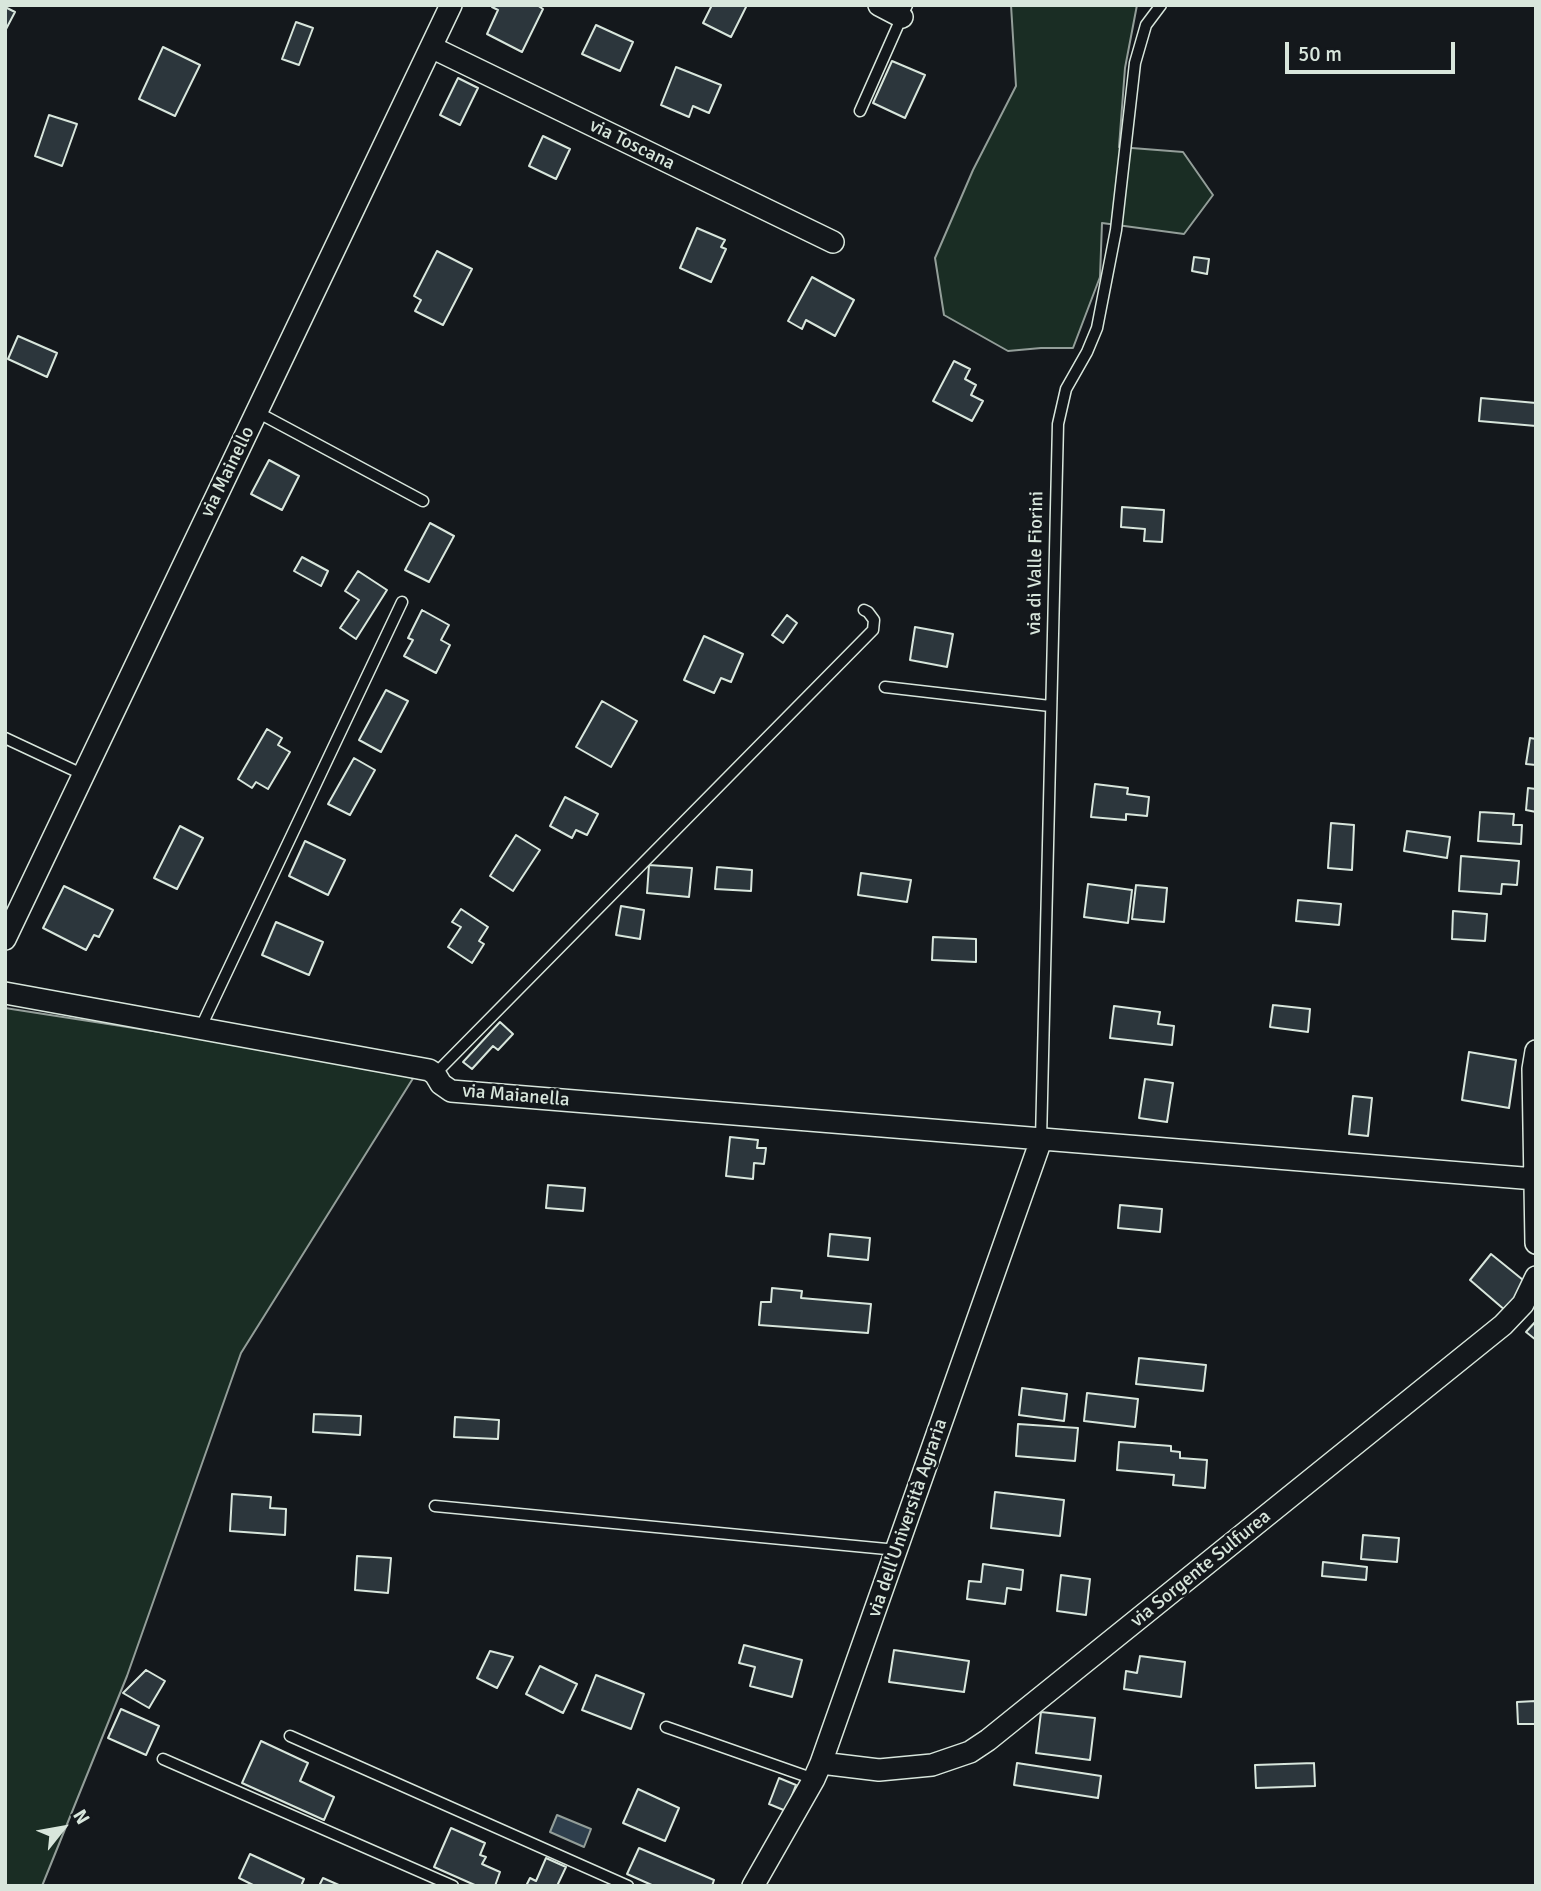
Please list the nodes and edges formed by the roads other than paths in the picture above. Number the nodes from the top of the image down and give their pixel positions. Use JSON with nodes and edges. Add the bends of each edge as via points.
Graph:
{"nodes":[{"id":1,"x":452,"y":5,"type":"edge"},
{"id":2,"x":879,"y":5,"type":"edge"},
{"id":3,"x":1161,"y":5,"type":"edge"},
{"id":4,"x":904,"y":11,"type":"edge"},
{"id":5,"x":431,"y":47,"type":"junction"},
{"id":6,"x":860,"y":111,"type":"dead end"},
{"id":7,"x":833,"y":242,"type":"dead end"},
{"id":8,"x":257,"y":412,"type":"junction"},
{"id":9,"x":423,"y":501,"type":"dead end"},
{"id":10,"x":402,"y":602,"type":"dead end"},
{"id":11,"x":864,"y":610,"type":"dead end"},
{"id":12,"x":885,"y":687,"type":"dead end"},
{"id":13,"x":1050,"y":706,"type":"junction"},
{"id":14,"x":5,"y":738,"type":"edge"},
{"id":15,"x":84,"y":775,"type":"junction"},
{"id":16,"x":5,"y":939,"type":"edge"},
{"id":17,"x":5,"y":993,"type":"edge"},
{"id":18,"x":200,"y":1029,"type":"junction"},
{"id":19,"x":1536,"y":1051,"type":"edge"},
{"id":20,"x":435,"y":1074,"type":"junction"},
{"id":21,"x":1041,"y":1140,"type":"junction"},
{"id":22,"x":1535,"y":1180,"type":"edge"},
{"id":23,"x":1536,"y":1242,"type":"edge"},
{"id":24,"x":1536,"y":1277,"type":"edge"},
{"id":25,"x":435,"y":1506,"type":"dead end"},
{"id":26,"x":897,"y":1550,"type":"junction"},
{"id":27,"x":666,"y":1727,"type":"dead end"},
{"id":28,"x":290,"y":1736,"type":"dead end"},
{"id":29,"x":163,"y":1759,"type":"dead end"},
{"id":30,"x":818,"y":1771,"type":"junction"},
{"id":31,"x":453,"y":1886,"type":"edge"},
{"id":32,"x":628,"y":1886,"type":"edge"},
{"id":33,"x":753,"y":1886,"type":"edge"}],
"edges":[{"from":1,"to":5,"type":"street","name":"via Mainello"},
{"from":2,"to":4,"type":"street"},
{"from":3,"to":13,"type":"lane","name":"via di Valle Fiorini","via":[[1146,25],[1135,63],[1116,230],[1097,328],[1066,389],[1058,424]]},
{"from":4,"to":6,"type":"lane"},
{"from":5,"to":7,"type":"street","name":"via Toscana"},
{"from":5,"to":8,"type":"street","name":"via Mainello"},
{"from":8,"to":9,"type":"lane"},
{"from":8,"to":15,"type":"street","name":"via Mainello"},
{"from":10,"to":18,"type":"lane"},
{"from":11,"to":20,"type":"lane","via":[[874,620],[873,630]]},
{"from":12,"to":13,"type":"lane"},
{"from":13,"to":21,"type":"lane","name":"via di Valle Fiorini"},
{"from":14,"to":15,"type":"lane"},
{"from":15,"to":16,"type":"street","name":"via Mainello"},
{"from":17,"to":18,"type":"street","name":"via Maianella"},
{"from":18,"to":20,"type":"street","name":"via Maianella"},
{"from":19,"to":22,"type":"street"},
{"from":20,"to":21,"type":"street","name":"via Maianella","via":[[451,1091]]},
{"from":21,"to":22,"type":"street","name":"via Maianella"},
{"from":21,"to":26,"type":"street","name":"via dell'Università Agraria"},
{"from":22,"to":23,"type":"street"},
{"from":24,"to":30,"type":"street","name":"via Sorgente Sulfurea","via":[[1524,1304],[1503,1325],[988,1740],[970,1752],[932,1765]]},
{"from":25,"to":26,"type":"lane"},
{"from":26,"to":30,"type":"street","name":"via dell'Università Agraria"},
{"from":27,"to":30,"type":"lane"},
{"from":28,"to":32,"type":"lane"},
{"from":29,"to":31,"type":"lane"},
{"from":30,"to":33,"type":"street","name":"via dell'Università Agraria"}]}
